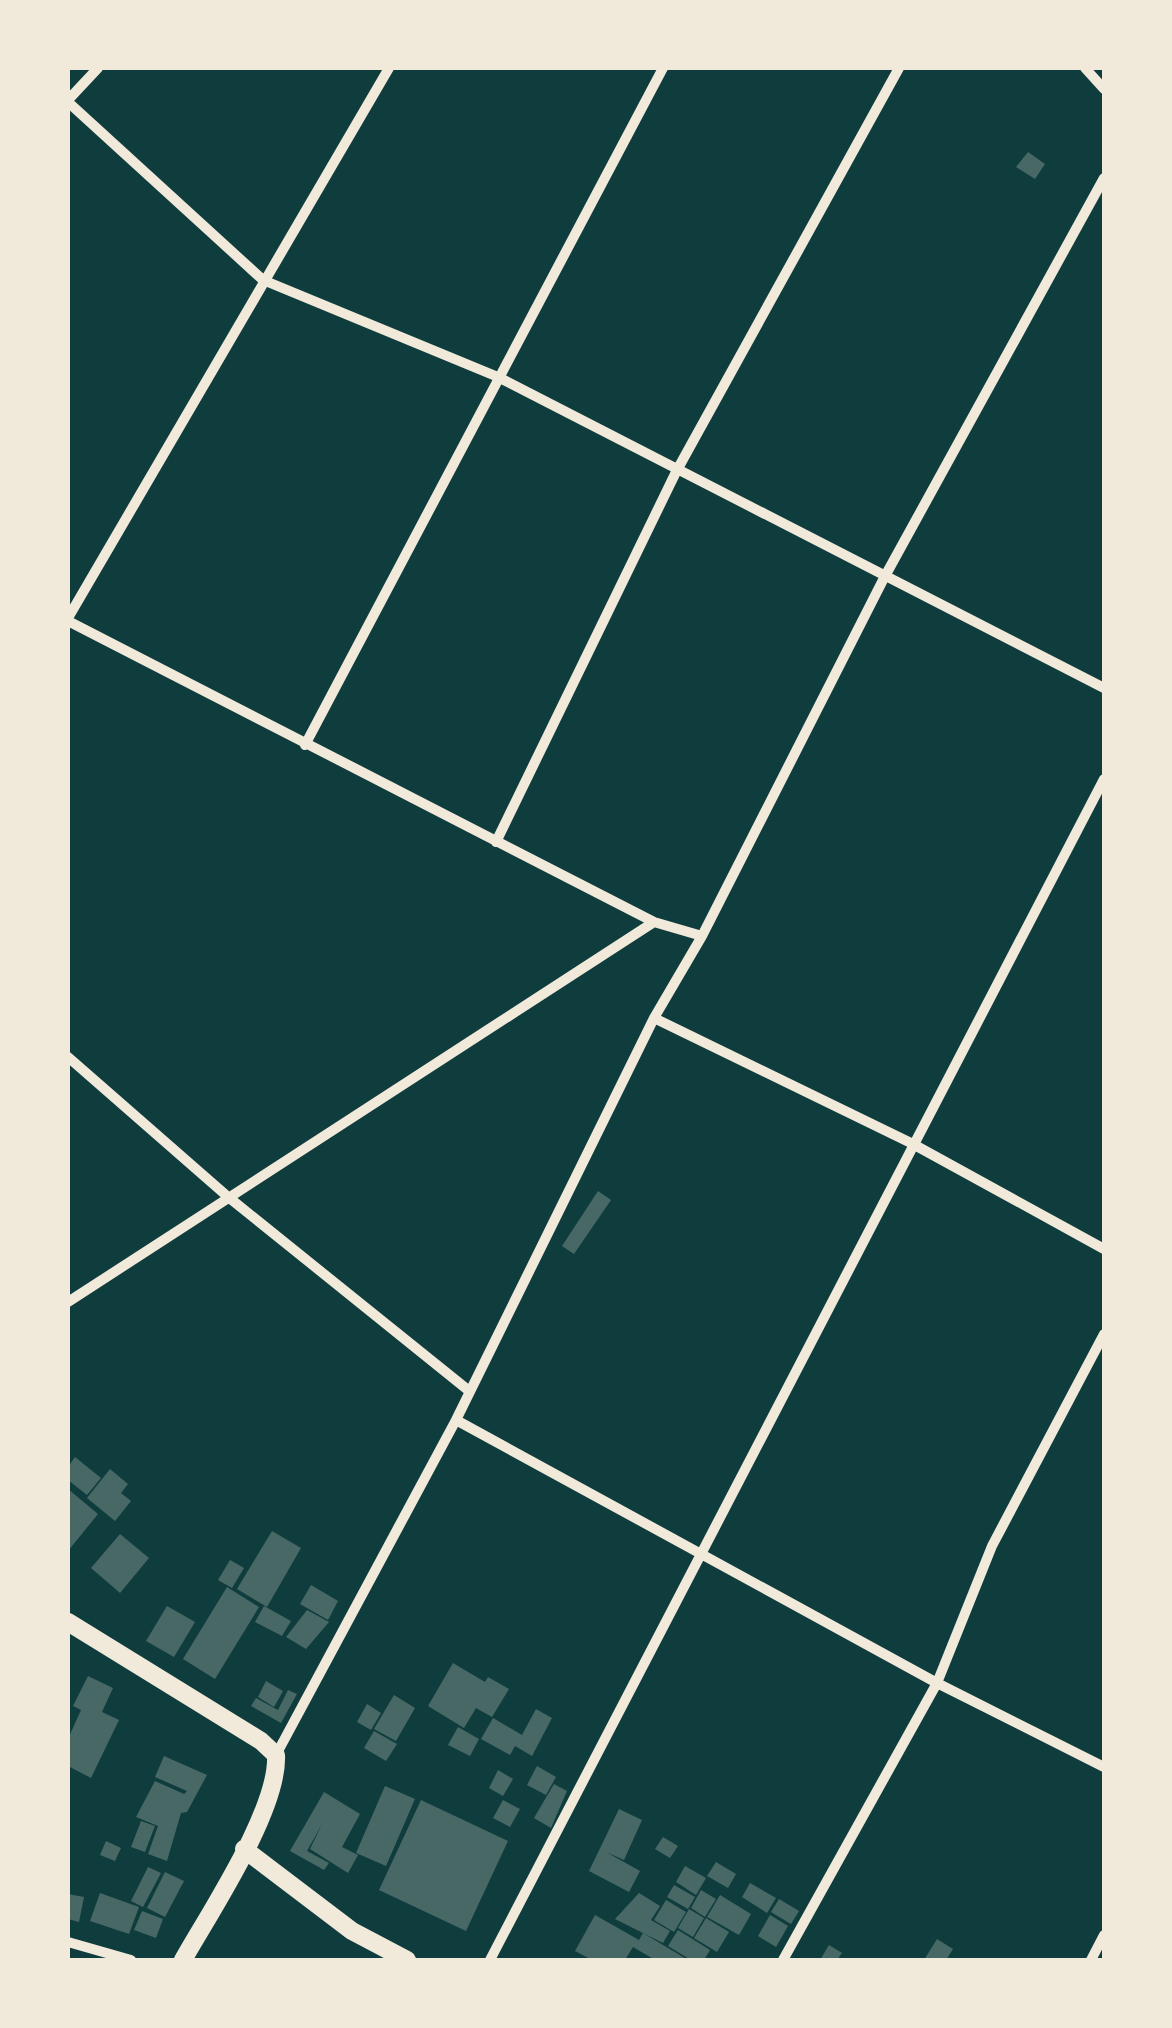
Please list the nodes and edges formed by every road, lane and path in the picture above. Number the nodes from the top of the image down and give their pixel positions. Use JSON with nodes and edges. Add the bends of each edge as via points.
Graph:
{"nodes":[{"id":1,"x":98,"y":68,"type":"edge"},
{"id":2,"x":388,"y":68,"type":"edge"},
{"id":3,"x":662,"y":68,"type":"edge"},
{"id":4,"x":900,"y":68,"type":"edge"},
{"id":5,"x":1084,"y":68,"type":"edge"},
{"id":6,"x":1104,"y":90,"type":"edge"},
{"id":7,"x":68,"y":101,"type":"edge"},
{"id":8,"x":1104,"y":178,"type":"edge"},
{"id":9,"x":263,"y":280,"type":"junction"},
{"id":10,"x":498,"y":376,"type":"junction"},
{"id":11,"x":676,"y":472,"type":"junction"},
{"id":12,"x":884,"y":578,"type":"junction"},
{"id":13,"x":68,"y":620,"type":"edge"},
{"id":14,"x":1104,"y":688,"type":"edge"},
{"id":15,"x":306,"y":745,"type":"junction"},
{"id":16,"x":1104,"y":779,"type":"edge"},
{"id":17,"x":496,"y":842,"type":"junction"},
{"id":18,"x":654,"y":922,"type":"junction"},
{"id":19,"x":702,"y":936,"type":"junction"},
{"id":20,"x":654,"y":1018,"type":"junction"},
{"id":21,"x":68,"y":1057,"type":"edge"},
{"id":22,"x":911,"y":1143,"type":"junction"},
{"id":23,"x":227,"y":1196,"type":"junction"},
{"id":24,"x":1104,"y":1248,"type":"edge"},
{"id":25,"x":68,"y":1302,"type":"edge"},
{"id":26,"x":1104,"y":1334,"type":"edge"},
{"id":27,"x":468,"y":1390,"type":"junction"},
{"id":28,"x":456,"y":1420,"type":"junction"},
{"id":29,"x":700,"y":1555,"type":"junction"},
{"id":30,"x":68,"y":1622,"type":"edge"},
{"id":31,"x":937,"y":1683,"type":"junction"},
{"id":32,"x":276,"y":1755,"type":"junction"},
{"id":33,"x":1104,"y":1767,"type":"edge"},
{"id":34,"x":244,"y":1849,"type":"junction"},
{"id":35,"x":1104,"y":1934,"type":"edge"},
{"id":36,"x":68,"y":1942,"type":"edge"},
{"id":37,"x":131,"y":1960,"type":"edge"},
{"id":38,"x":183,"y":1960,"type":"edge"},
{"id":39,"x":406,"y":1960,"type":"edge"},
{"id":40,"x":490,"y":1960,"type":"edge"},
{"id":41,"x":783,"y":1960,"type":"edge"},
{"id":42,"x":1090,"y":1960,"type":"edge"}],
"edges":[{"from":1,"to":7,"type":"street"},
{"from":2,"to":9,"type":"street"},
{"from":3,"to":10,"type":"street"},
{"from":4,"to":11,"type":"street"},
{"from":5,"to":6,"type":"street"},
{"from":7,"to":9,"type":"street"},
{"from":8,"to":12,"type":"street"},
{"from":9,"to":10,"type":"street"},
{"from":9,"to":13,"type":"street"},
{"from":10,"to":11,"type":"street"},
{"from":10,"to":15,"type":"street"},
{"from":11,"to":12,"type":"street"},
{"from":11,"to":17,"type":"street"},
{"from":12,"to":14,"type":"street"},
{"from":12,"to":19,"type":"street"},
{"from":13,"to":15,"type":"street"},
{"from":15,"to":17,"type":"street"},
{"from":16,"to":22,"type":"street"},
{"from":17,"to":18,"type":"street"},
{"from":18,"to":19,"type":"street"},
{"from":18,"to":23,"type":"street"},
{"from":19,"to":20,"type":"street"},
{"from":20,"to":22,"type":"street"},
{"from":20,"to":27,"type":"street"},
{"from":21,"to":23,"type":"street"},
{"from":22,"to":24,"type":"street"},
{"from":22,"to":29,"type":"street"},
{"from":23,"to":25,"type":"street"},
{"from":23,"to":27,"type":"street"},
{"from":26,"to":31,"type":"street","via":[[992,1546]]},
{"from":27,"to":28,"type":"street"},
{"from":28,"to":29,"type":"street"},
{"from":28,"to":32,"type":"street"},
{"from":29,"to":31,"type":"street"},
{"from":29,"to":40,"type":"street"},
{"from":30,"to":32,"type":"street"},
{"from":31,"to":33,"type":"street"},
{"from":31,"to":41,"type":"street"},
{"from":32,"to":34,"type":"street","via":[[272,1786]]},
{"from":34,"to":38,"type":"street"},
{"from":34,"to":39,"type":"street","via":[[352,1932]]},
{"from":35,"to":42,"type":"street"},
{"from":36,"to":37,"type":"street"}]}
